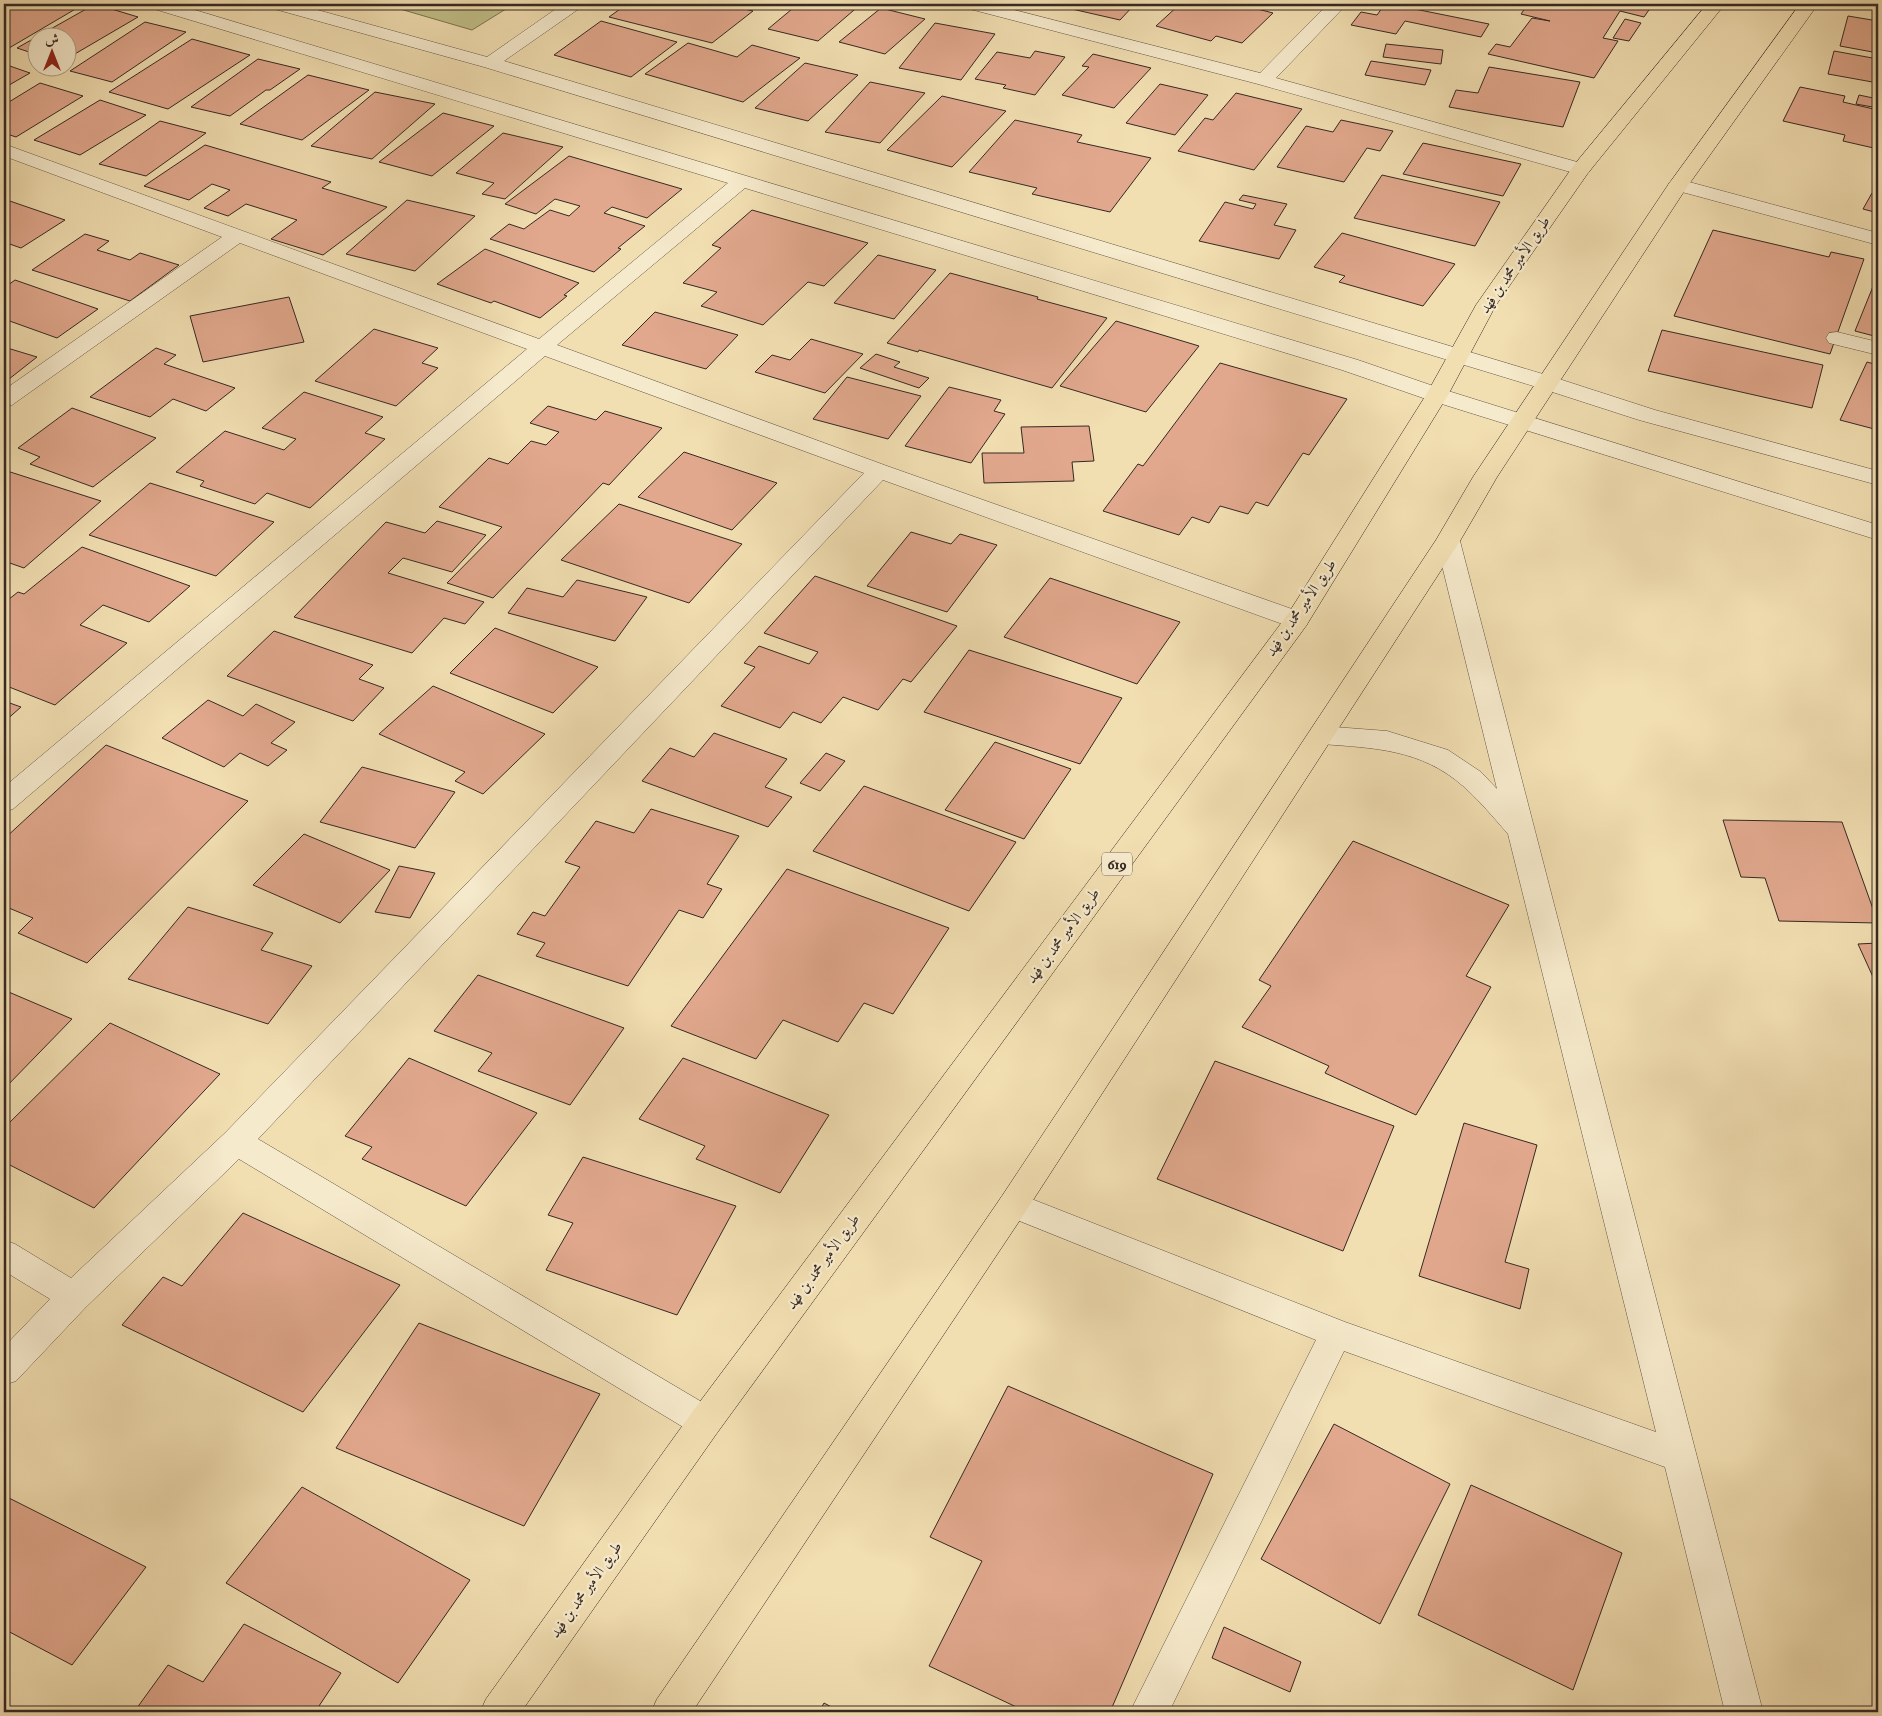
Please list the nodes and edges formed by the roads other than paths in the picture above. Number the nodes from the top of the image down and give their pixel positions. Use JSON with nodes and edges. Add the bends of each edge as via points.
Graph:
{"nodes":[{"id":1,"x":157,"y":4,"type":"edge"},
{"id":2,"x":277,"y":4,"type":"edge"},
{"id":3,"x":574,"y":4,"type":"edge"},
{"id":4,"x":972,"y":4,"type":"edge"},
{"id":5,"x":1338,"y":4,"type":"edge"},
{"id":6,"x":1716,"y":4,"type":"edge"},
{"id":7,"x":1809,"y":4,"type":"edge"},
{"id":8,"x":490,"y":63,"type":"junction"},
{"id":9,"x":1264,"y":80,"type":"junction"},
{"id":10,"x":4,"y":150,"type":"edge"},
{"id":11,"x":1582,"y":169,"type":"junction"},
{"id":12,"x":742,"y":181,"type":"junction"},
{"id":13,"x":1678,"y":186,"type":"junction"},
{"id":14,"x":237,"y":236,"type":"junction"},
{"id":15,"x":1878,"y":239,"type":"edge"},
{"id":16,"x":1837,"y":338,"type":"dead end"},
{"id":17,"x":542,"y":347,"type":"junction"},
{"id":18,"x":1878,"y":349,"type":"edge"},
{"id":19,"x":1458,"y":357,"type":"junction"},
{"id":20,"x":1548,"y":383,"type":"junction"},
{"id":21,"x":1436,"y":395,"type":"junction"},
{"id":22,"x":4,"y":400,"type":"edge"},
{"id":23,"x":1523,"y":422,"type":"junction"},
{"id":24,"x":879,"y":471,"type":"junction"},
{"id":25,"x":1878,"y":478,"type":"edge"},
{"id":26,"x":1878,"y":532,"type":"edge"},
{"id":27,"x":1448,"y":541,"type":"junction"},
{"id":28,"x":1296,"y":620,"type":"junction"},
{"id":29,"x":1320,"y":736,"type":"junction"},
{"id":30,"x":1508,"y":778,"type":"junction"},
{"id":31,"x":1472,"y":779,"type":"junction"},
{"id":32,"x":4,"y":802,"type":"edge"},
{"id":33,"x":1520,"y":830,"type":"junction"},
{"id":34,"x":236,"y":1142,"type":"junction"},
{"id":35,"x":1013,"y":1205,"type":"junction"},
{"id":36,"x":4,"y":1254,"type":"edge"},
{"id":37,"x":74,"y":1297,"type":"junction"},
{"id":38,"x":1336,"y":1333,"type":"junction"},
{"id":39,"x":4,"y":1370,"type":"edge"},
{"id":40,"x":705,"y":1422,"type":"junction"},
{"id":41,"x":1678,"y":1456,"type":"junction"},
{"id":42,"x":499,"y":1712,"type":"edge"},
{"id":43,"x":670,"y":1712,"type":"edge"},
{"id":44,"x":1149,"y":1712,"type":"edge"},
{"id":45,"x":1744,"y":1712,"type":"edge"}],
"edges":[{"from":1,"to":12,"type":"street"},
{"from":2,"to":8,"type":"street"},
{"from":3,"to":8,"type":"street"},
{"from":4,"to":9,"type":"street"},
{"from":5,"to":9,"type":"street"},
{"from":6,"to":11,"type":"highway","name":"طريق الأمير محمد بن فهد","number":"619"},
{"from":7,"to":13,"type":"highway"},
{"from":8,"to":19,"type":"street"},
{"from":9,"to":11,"type":"street"},
{"from":10,"to":14,"type":"street"},
{"from":11,"to":19,"type":"highway","name":"طريق الأمير محمد بن فهد","number":"619","via":[[1486,305]]},
{"from":12,"to":17,"type":"street"},
{"from":12,"to":21,"type":"street","via":[[1350,365]]},
{"from":13,"to":15,"type":"street"},
{"from":13,"to":20,"type":"highway"},
{"from":14,"to":17,"type":"street"},
{"from":14,"to":22,"type":"street"},
{"from":16,"to":18,"type":"street"},
{"from":17,"to":24,"type":"street"},
{"from":17,"to":32,"type":"street"},
{"from":19,"to":20,"type":"street"},
{"from":19,"to":21,"type":"highway","name":"طريق الأمير محمد بن فهد","number":"619"},
{"from":20,"to":23,"type":"highway"},
{"from":20,"to":25,"type":"street","via":[[1647,415]]},
{"from":21,"to":23,"type":"street"},
{"from":21,"to":28,"type":"highway","name":"طريق الأمير محمد بن فهد","number":"619"},
{"from":23,"to":26,"type":"street"},
{"from":23,"to":27,"type":"highway","via":[[1485,477]]},
{"from":24,"to":28,"type":"street"},
{"from":24,"to":34,"type":"street"},
{"from":27,"to":29,"type":"highway"},
{"from":27,"to":30,"type":"street"},
{"from":28,"to":40,"type":"highway","name":"طريق الأمير محمد بن فهد","number":"619"},
{"from":29,"to":31,"type":"street","via":[[1387,740],[1439,757]]},
{"from":29,"to":35,"type":"highway"},
{"from":30,"to":31,"type":"street"},
{"from":30,"to":33,"type":"street"},
{"from":31,"to":33,"type":"street"},
{"from":33,"to":41,"type":"street"},
{"from":34,"to":37,"type":"street"},
{"from":34,"to":40,"type":"street"},
{"from":35,"to":38,"type":"street"},
{"from":35,"to":43,"type":"highway"},
{"from":36,"to":37,"type":"street"},
{"from":37,"to":39,"type":"street"},
{"from":38,"to":41,"type":"street"},
{"from":38,"to":44,"type":"street"},
{"from":40,"to":42,"type":"highway","name":"طريق الأمير محمد بن فهد","number":"619"},
{"from":41,"to":45,"type":"street"}]}
